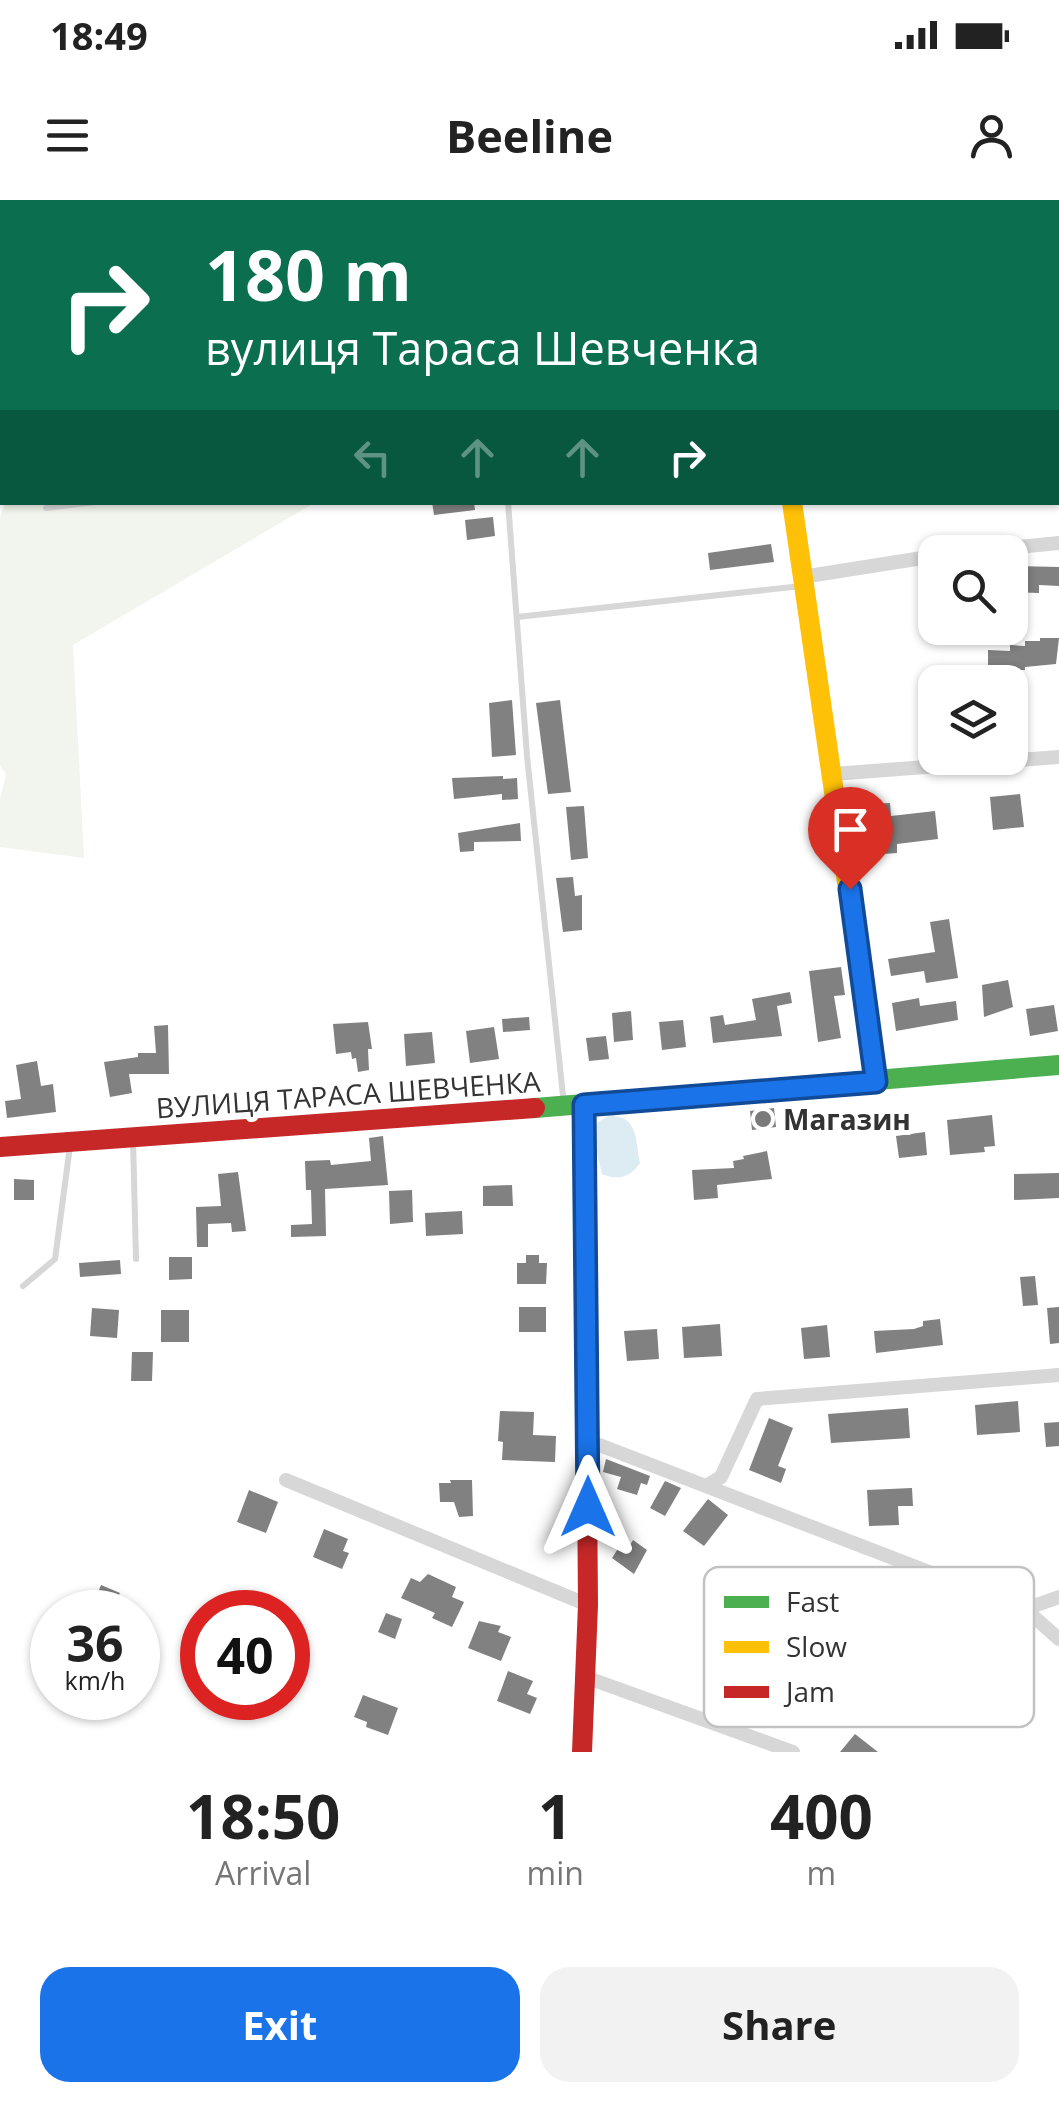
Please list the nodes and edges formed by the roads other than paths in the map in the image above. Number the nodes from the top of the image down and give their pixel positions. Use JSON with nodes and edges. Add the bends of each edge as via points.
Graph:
{"nodes":[{"id":1,"x":70,"y":505,"type":"edge"},
{"id":2,"x":508,"y":505,"type":"edge"},
{"id":3,"x":792,"y":505,"type":"edge"},
{"id":4,"x":46,"y":508,"type":"dead end"},
{"id":5,"x":1059,"y":544,"type":"edge"},
{"id":6,"x":1028,"y":547,"type":"edge"},
{"id":7,"x":918,"y":559,"type":"edge"},
{"id":8,"x":802,"y":582,"type":"junction"},
{"id":9,"x":517,"y":617,"type":"junction"},
{"id":10,"x":1059,"y":757,"type":"edge"},
{"id":11,"x":833,"y":774,"type":"junction"},
{"id":12,"x":1059,"y":1066,"type":"edge"},
{"id":13,"x":876,"y":1082,"type":"junction"},
{"id":14,"x":574,"y":1105,"type":"junction"},
{"id":15,"x":134,"y":1138,"type":"junction"},
{"id":16,"x":71,"y":1140,"type":"junction"},
{"id":17,"x":0,"y":1147,"type":"edge"},
{"id":18,"x":136,"y":1258,"type":"dead end"},
{"id":19,"x":23,"y":1286,"type":"dead end"},
{"id":20,"x":1059,"y":1375,"type":"edge"},
{"id":21,"x":589,"y":1441,"type":"junction"},
{"id":22,"x":286,"y":1480,"type":"dead end"},
{"id":23,"x":708,"y":1485,"type":"junction"},
{"id":24,"x":918,"y":1567,"type":"edge"},
{"id":25,"x":1059,"y":1597,"type":"edge"},
{"id":26,"x":588,"y":1605,"type":"junction"},
{"id":27,"x":1034,"y":1606,"type":"edge"},
{"id":28,"x":1034,"y":1616,"type":"edge"},
{"id":29,"x":1059,"y":1638,"type":"edge"},
{"id":30,"x":588,"y":1678,"type":"junction"},
{"id":31,"x":704,"y":1720,"type":"edge"},
{"id":32,"x":723,"y":1727,"type":"edge"},
{"id":33,"x":582,"y":1752,"type":"edge"},
{"id":34,"x":792,"y":1752,"type":"edge"}],
"edges":[{"from":1,"to":4,"type":"lane"},
{"from":2,"to":9,"type":"lane"},
{"from":3,"to":8,"type":"street"},
{"from":5,"to":6,"type":"street"},
{"from":7,"to":8,"type":"street"},
{"from":8,"to":9,"type":"lane"},
{"from":8,"to":11,"type":"street"},
{"from":9,"to":14,"type":"lane","via":[[528,756]]},
{"from":10,"to":11,"type":"street"},
{"from":11,"to":13,"type":"street"},
{"from":12,"to":13,"type":"street","name":"ВУЛИЦЯ ТАРАСА ШЕВЧЕНКА"},
{"from":13,"to":14,"type":"street","name":"ВУЛИЦЯ ТАРАСА ШЕВЧЕНКА"},
{"from":14,"to":15,"type":"street","name":"ВУЛИЦЯ ТАРАСА ШЕВЧЕНКА"},
{"from":14,"to":21,"type":"street"},
{"from":15,"to":16,"type":"street","name":"ВУЛИЦЯ ТАРАСА ШЕВЧЕНКА"},
{"from":15,"to":18,"type":"lane"},
{"from":16,"to":17,"type":"street","name":"ВУЛИЦЯ ТАРАСА ШЕВЧЕНКА"},
{"from":16,"to":19,"type":"lane","via":[[55,1259]]},
{"from":20,"to":23,"type":"street","via":[[760,1398],[721,1477]]},
{"from":21,"to":23,"type":"street"},
{"from":21,"to":26,"type":"street"},
{"from":22,"to":26,"type":"street"},
{"from":23,"to":24,"type":"street"},
{"from":25,"to":27,"type":"street"},
{"from":26,"to":30,"type":"street"},
{"from":28,"to":29,"type":"street"},
{"from":30,"to":31,"type":"street"},
{"from":30,"to":33,"type":"street"},
{"from":32,"to":34,"type":"street"}]}
